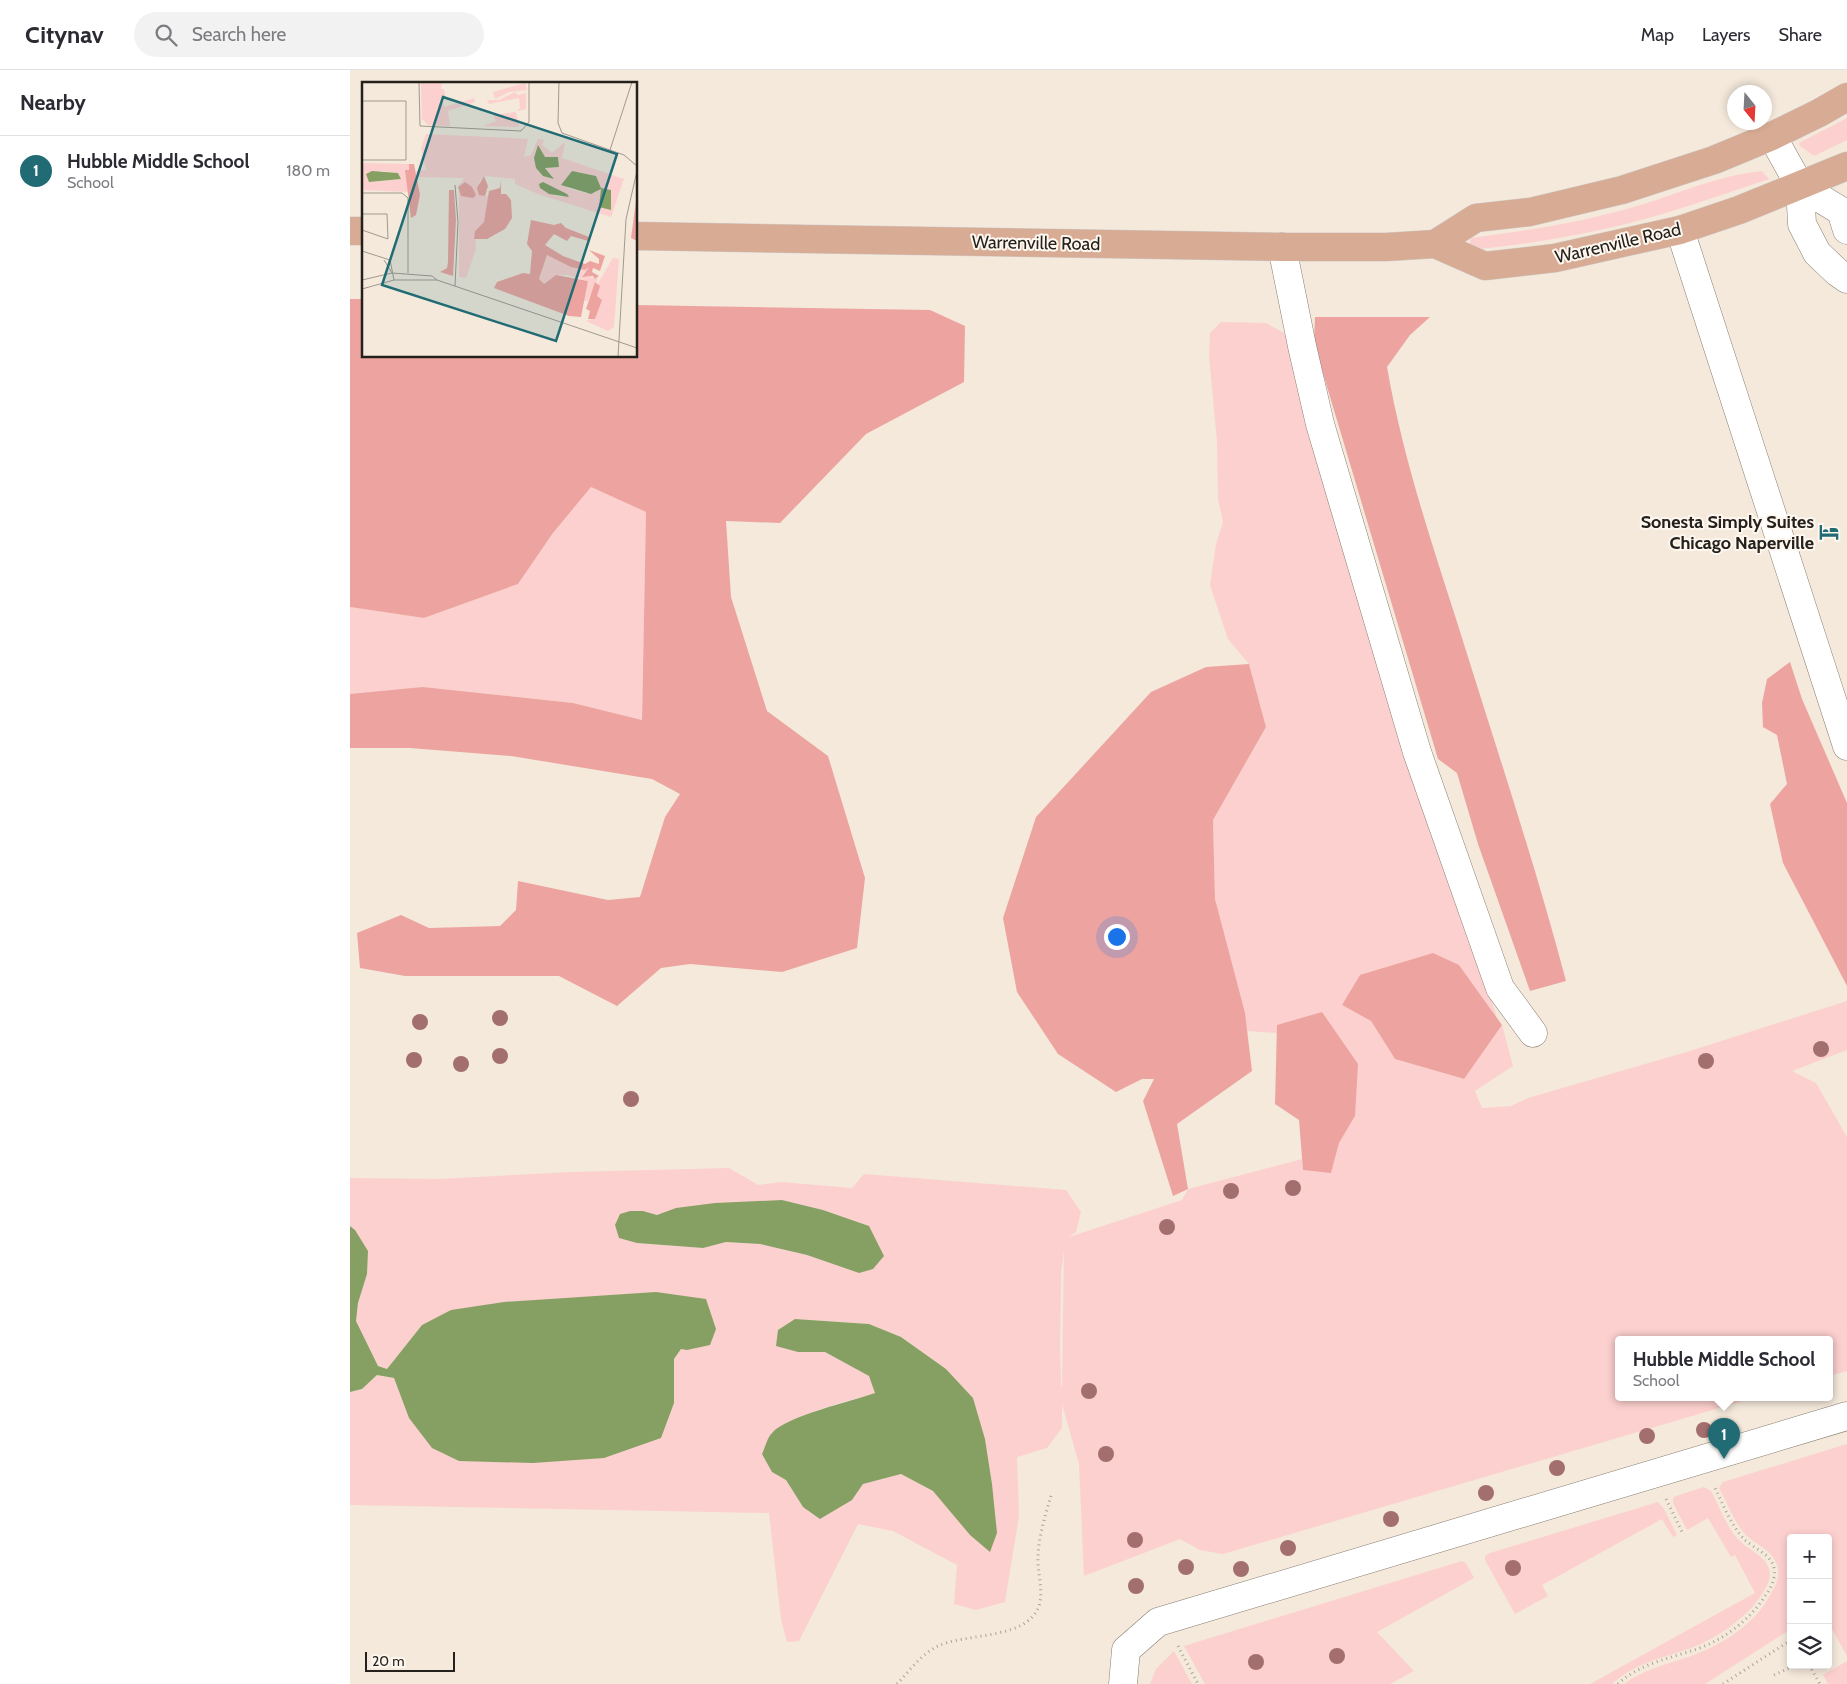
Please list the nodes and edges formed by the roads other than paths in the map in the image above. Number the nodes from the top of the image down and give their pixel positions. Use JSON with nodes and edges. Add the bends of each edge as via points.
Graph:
{"nodes":[{"id":1,"x":1847,"y":97,"type":"edge"},
{"id":2,"x":1772,"y":136,"type":"junction"},
{"id":3,"x":1847,"y":166,"type":"edge"},
{"id":4,"x":1800,"y":186,"type":"junction"},
{"id":5,"x":1680,"y":230,"type":"junction"},
{"id":6,"x":1847,"y":230,"type":"edge"},
{"id":7,"x":638,"y":236,"type":"edge"},
{"id":8,"x":1435,"y":244,"type":"junction"},
{"id":9,"x":1282,"y":247,"type":"junction"},
{"id":10,"x":1847,"y":278,"type":"edge"},
{"id":11,"x":1847,"y":746,"type":"edge"},
{"id":12,"x":1533,"y":1033,"type":"dead end"},
{"id":13,"x":1847,"y":1416,"type":"edge"},
{"id":14,"x":1123,"y":1684,"type":"edge"}],
"edges":[{"from":1,"to":2,"type":"main road","name":"Warrenville Road"},
{"from":2,"to":4,"type":"street"},
{"from":2,"to":8,"type":"main road","name":"Warrenville Road","via":[[1714,160],[1622,190],[1530,212],[1476,218]]},
{"from":3,"to":4,"type":"main road","name":"Warrenville Road"},
{"from":4,"to":5,"type":"main road","name":"Warrenville Road"},
{"from":4,"to":6,"type":"street","via":[[1841,211]]},
{"from":4,"to":10,"type":"street","via":[[1802,224],[1817,252]]},
{"from":5,"to":8,"type":"main road","name":"Warrenville Road","via":[[1555,258],[1485,266]]},
{"from":5,"to":11,"type":"street"},
{"from":7,"to":9,"type":"main road","name":"Warrenville Road"},
{"from":8,"to":9,"type":"main road","name":"Warrenville Road"},
{"from":9,"to":12,"type":"street","via":[[1320,424],[1417,752],[1500,988]]},
{"from":13,"to":14,"type":"street","via":[[1158,1622],[1126,1650]]}]}
